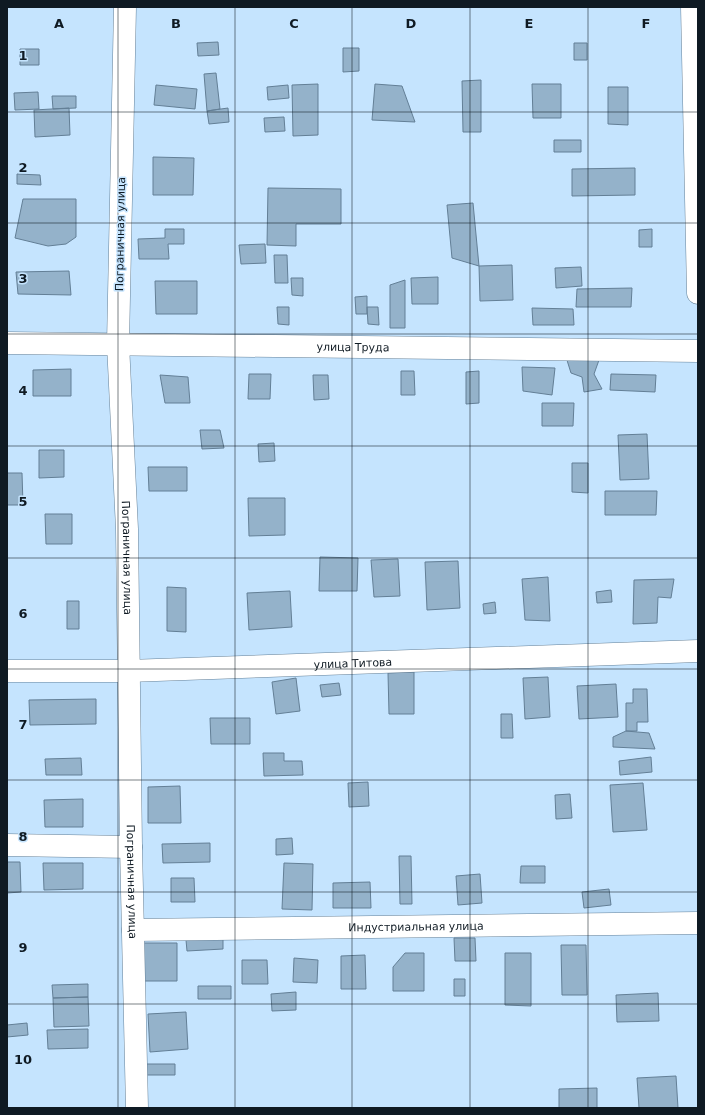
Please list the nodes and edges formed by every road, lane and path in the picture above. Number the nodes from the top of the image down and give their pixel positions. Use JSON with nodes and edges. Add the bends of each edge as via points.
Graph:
{"nodes":[{"id":1,"x":125,"y":7,"type":"edge"},
{"id":2,"x":692,"y":7,"type":"edge"},
{"id":3,"x":698,"y":293,"type":"edge"},
{"id":4,"x":7,"y":343,"type":"edge"},
{"id":5,"x":118,"y":344,"type":"junction"},
{"id":6,"x":698,"y":351,"type":"edge"},
{"id":7,"x":698,"y":651,"type":"edge"},
{"id":8,"x":7,"y":671,"type":"edge"},
{"id":9,"x":128,"y":671,"type":"junction"},
{"id":10,"x":7,"y":846,"type":"edge"},
{"id":11,"x":131,"y":847,"type":"junction"},
{"id":12,"x":698,"y":923,"type":"edge"},
{"id":13,"x":133,"y":930,"type":"junction"},
{"id":14,"x":137,"y":1108,"type":"edge"}],
"edges":[{"from":1,"to":5,"type":"street","name":"Пограничная улица"},
{"from":2,"to":3,"type":"street"},
{"from":4,"to":5,"type":"street","name":"улица Труда"},
{"from":5,"to":6,"type":"street","name":"улица Труда"},
{"from":5,"to":9,"type":"street","name":"Пограничная улица","via":[[127,529]]},
{"from":7,"to":9,"type":"street","name":"улица Титова"},
{"from":8,"to":9,"type":"street","name":"улица Титова"},
{"from":9,"to":11,"type":"street","name":"Пограничная улица"},
{"from":10,"to":11,"type":"street"},
{"from":11,"to":13,"type":"street","name":"Пограничная улица"},
{"from":12,"to":13,"type":"street","name":"Индустриальная улица"},
{"from":13,"to":14,"type":"street","name":"Пограничная улица"}]}
